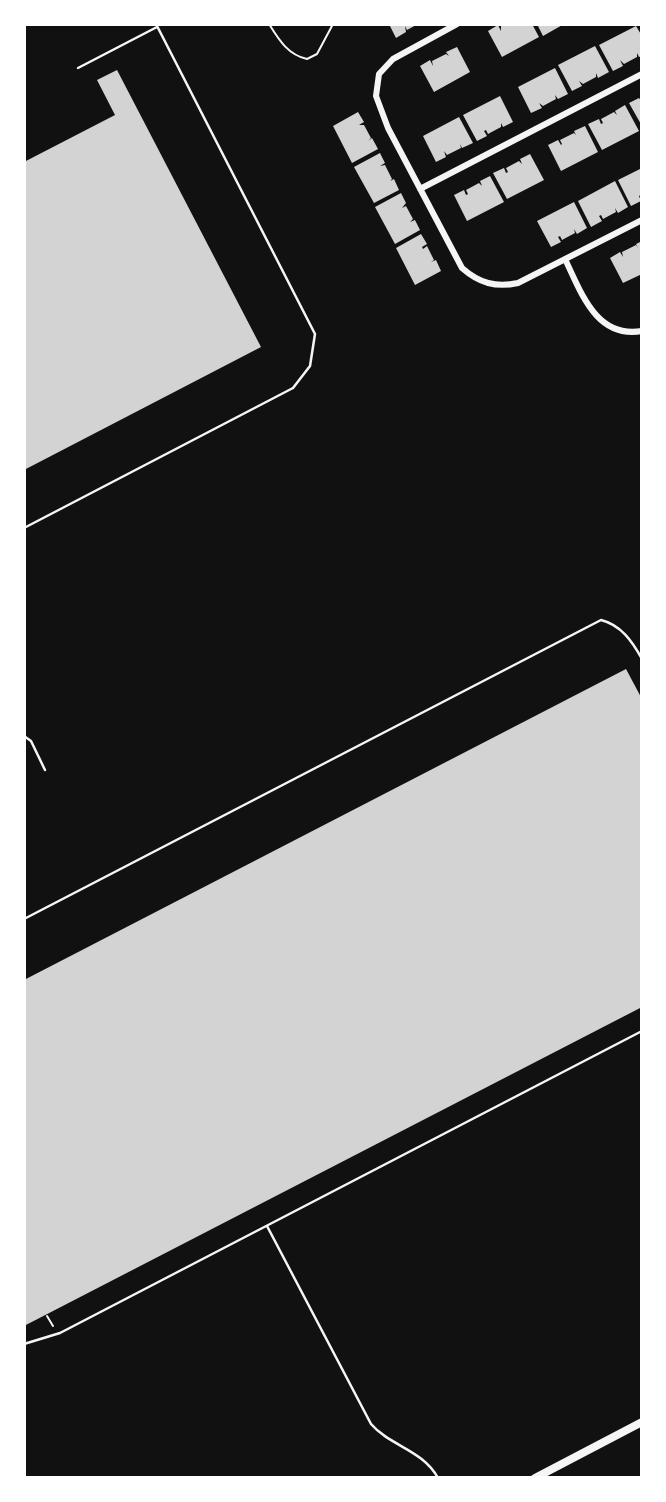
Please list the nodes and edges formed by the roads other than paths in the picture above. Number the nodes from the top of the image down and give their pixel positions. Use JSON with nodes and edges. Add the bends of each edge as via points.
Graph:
{"nodes":[{"id":1,"x":457,"y":24,"type":"edge"},
{"id":2,"x":157,"y":26,"type":"edge"},
{"id":3,"x":78,"y":68,"type":"dead end"},
{"id":4,"x":642,"y":74,"type":"edge"},
{"id":5,"x":420,"y":189,"type":"junction"},
{"id":6,"x":642,"y":220,"type":"edge"},
{"id":7,"x":565,"y":259,"type":"junction"},
{"id":8,"x":642,"y":331,"type":"edge"},
{"id":9,"x":24,"y":528,"type":"edge"},
{"id":10,"x":642,"y":659,"type":"edge"},
{"id":11,"x":24,"y":736,"type":"edge"},
{"id":12,"x":46,"y":770,"type":"dead end"},
{"id":13,"x":24,"y":919,"type":"edge"},
{"id":14,"x":642,"y":1031,"type":"edge"},
{"id":15,"x":267,"y":1226,"type":"junction"},
{"id":16,"x":24,"y":1344,"type":"edge"},
{"id":17,"x":642,"y":1422,"type":"edge"},
{"id":18,"x":438,"y":1478,"type":"edge"},
{"id":19,"x":535,"y":1478,"type":"edge"}],
"edges":[{"from":1,"to":5,"type":"street","via":[[399,55],[379,74],[376,96],[380,109]]},
{"from":2,"to":3,"type":"lane"},
{"from":2,"to":9,"type":"lane","via":[[315,334],[310,366],[293,388]]},
{"from":4,"to":5,"type":"street"},
{"from":5,"to":7,"type":"street","via":[[457,261],[476,279],[507,285]]},
{"from":6,"to":7,"type":"street"},
{"from":7,"to":8,"type":"street","via":[[590,310],[604,323],[629,334]]},
{"from":10,"to":13,"type":"lane","via":[[620,629],[601,620]]},
{"from":11,"to":12,"type":"lane"},
{"from":14,"to":15,"type":"lane"},
{"from":15,"to":16,"type":"lane","via":[[60,1334]]},
{"from":15,"to":18,"type":"lane","via":[[371,1423],[389,1440],[424,1460]]},
{"from":17,"to":19,"type":"street"}]}
